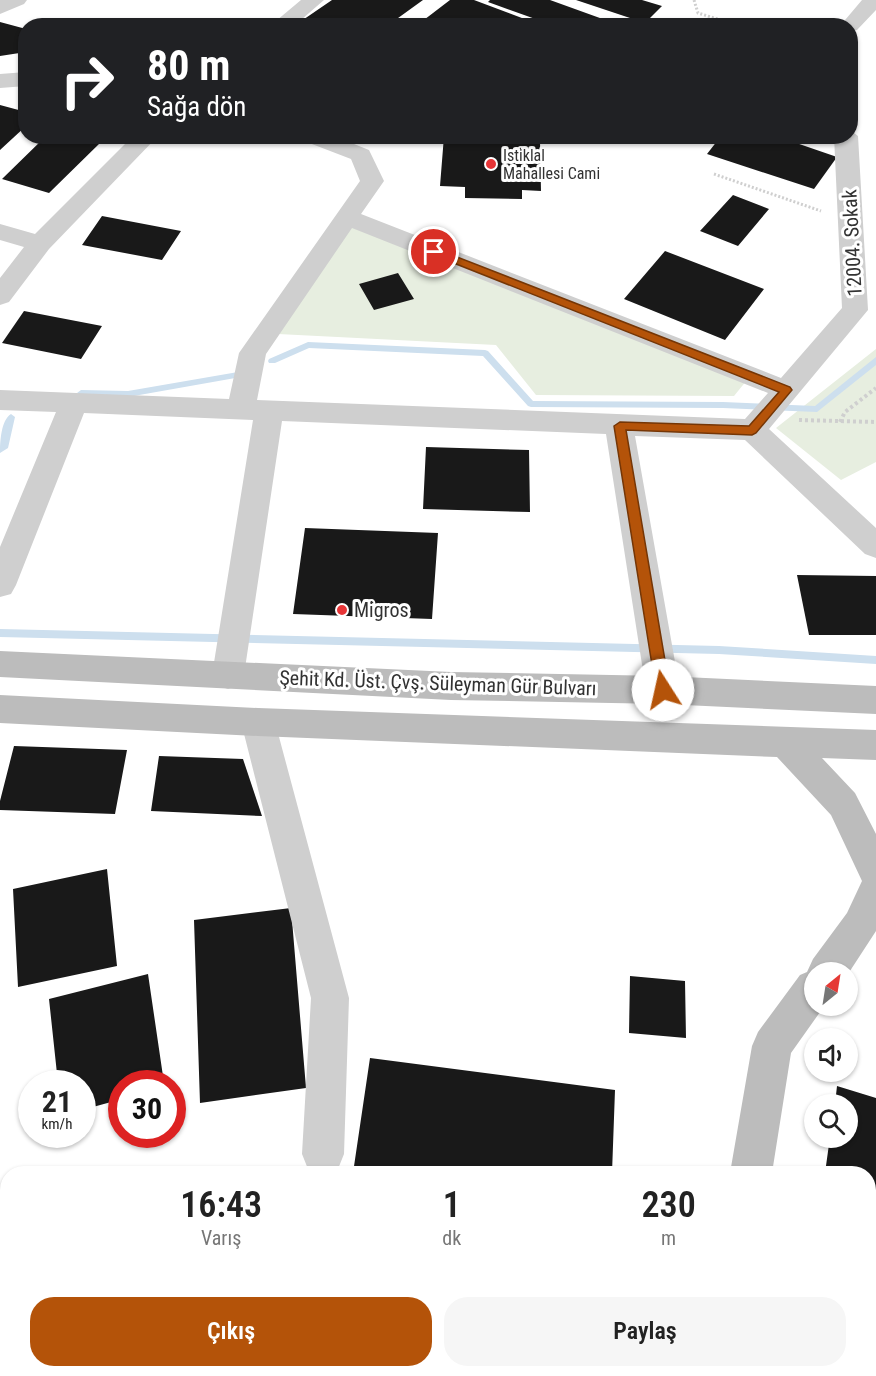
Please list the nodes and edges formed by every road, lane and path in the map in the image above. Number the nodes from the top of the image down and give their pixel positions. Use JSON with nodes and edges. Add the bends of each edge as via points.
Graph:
{"nodes":[{"id":1,"x":17,"y":0,"type":"edge"},
{"id":2,"x":314,"y":0,"type":"edge"},
{"id":3,"x":694,"y":0,"type":"edge"},
{"id":4,"x":873,"y":3,"type":"edge"},
{"id":5,"x":0,"y":8,"type":"edge"},
{"id":6,"x":290,"y":18,"type":"edge"},
{"id":7,"x":716,"y":18,"type":"edge"},
{"id":8,"x":858,"y":18,"type":"edge"},
{"id":9,"x":18,"y":80,"type":"edge"},
{"id":10,"x":0,"y":81,"type":"edge"},
{"id":11,"x":139,"y":144,"type":"edge"},
{"id":12,"x":333,"y":144,"type":"edge"},
{"id":13,"x":846,"y":144,"type":"edge"},
{"id":14,"x":714,"y":174,"type":"dead end"},
{"id":15,"x":346,"y":217,"type":"junction"},
{"id":16,"x":850,"y":221,"type":"junction"},
{"id":17,"x":0,"y":232,"type":"edge"},
{"id":18,"x":40,"y":243,"type":"junction"},
{"id":19,"x":0,"y":296,"type":"edge"},
{"id":20,"x":876,"y":388,"type":"edge"},
{"id":21,"x":0,"y":400,"type":"edge"},
{"id":22,"x":74,"y":403,"type":"junction"},
{"id":23,"x":770,"y":409,"type":"junction"},
{"id":24,"x":255,"y":410,"type":"junction"},
{"id":25,"x":840,"y":422,"type":"junction"},
{"id":26,"x":876,"y":422,"type":"edge"},
{"id":27,"x":620,"y":426,"type":"junction"},
{"id":28,"x":876,"y":546,"type":"edge"},
{"id":29,"x":0,"y":585,"type":"edge"},
{"id":30,"x":0,"y":664,"type":"edge"},
{"id":31,"x":230,"y":665,"type":"junction"},
{"id":32,"x":661,"y":678,"type":"junction"},
{"id":33,"x":876,"y":700,"type":"edge"},
{"id":34,"x":0,"y":708,"type":"edge"},
{"id":35,"x":258,"y":722,"type":"junction"},
{"id":36,"x":785,"y":743,"type":"junction"},
{"id":37,"x":876,"y":745,"type":"edge"},
{"id":38,"x":876,"y":872,"type":"edge"},
{"id":39,"x":876,"y":890,"type":"edge"},
{"id":40,"x":833,"y":962,"type":"edge"},
{"id":41,"x":804,"y":1002,"type":"edge"},
{"id":42,"x":323,"y":1154,"type":"dead end"},
{"id":43,"x":753,"y":1166,"type":"edge"}],
"edges":[{"from":1,"to":5,"type":"street"},
{"from":2,"to":6,"type":"street"},
{"from":3,"to":7,"type":"path","via":[[698,12]]},
{"from":4,"to":8,"type":"street"},
{"from":9,"to":10,"type":"street"},
{"from":11,"to":18,"type":"street"},
{"from":12,"to":15,"type":"street","via":[[361,155],[372,181]]},
{"from":13,"to":16,"type":"street","name":"12004. Sokak"},
{"from":14,"to":16,"type":"path"},
{"from":15,"to":23,"type":"street"},
{"from":15,"to":24,"type":"street","via":[[252,353]]},
{"from":16,"to":23,"type":"street","name":"12004. Sokak","via":[[855,310]]},
{"from":17,"to":18,"type":"street"},
{"from":18,"to":19,"type":"street"},
{"from":20,"to":25,"type":"path","via":[[845,412]]},
{"from":21,"to":22,"type":"street"},
{"from":22,"to":24,"type":"street"},
{"from":22,"to":29,"type":"street"},
{"from":23,"to":25,"type":"path"},
{"from":23,"to":27,"type":"street"},
{"from":23,"to":28,"type":"street"},
{"from":24,"to":27,"type":"street"},
{"from":24,"to":31,"type":"street"},
{"from":25,"to":26,"type":"path"},
{"from":27,"to":32,"type":"street"},
{"from":30,"to":31,"type":"main road","name":"Şehit Kd. Üst. Çvş. Süleyman Gür Bulvarı"},
{"from":31,"to":32,"type":"main road","name":"Şehit Kd. Üst. Çvş. Süleyman Gür Bulvarı","via":[[451,686]]},
{"from":32,"to":33,"type":"main road","name":"Şehit Kd. Üst. Çvş. Süleyman Gür Bulvarı"},
{"from":34,"to":35,"type":"main road"},
{"from":35,"to":36,"type":"main road"},
{"from":35,"to":42,"type":"street","via":[[330,998]]},
{"from":36,"to":37,"type":"main road"},
{"from":36,"to":38,"type":"main road","via":[[843,804]]},
{"from":39,"to":40,"type":"main road","via":[[860,925]]},
{"from":41,"to":43,"type":"main road","via":[[772,1047]]}]}
